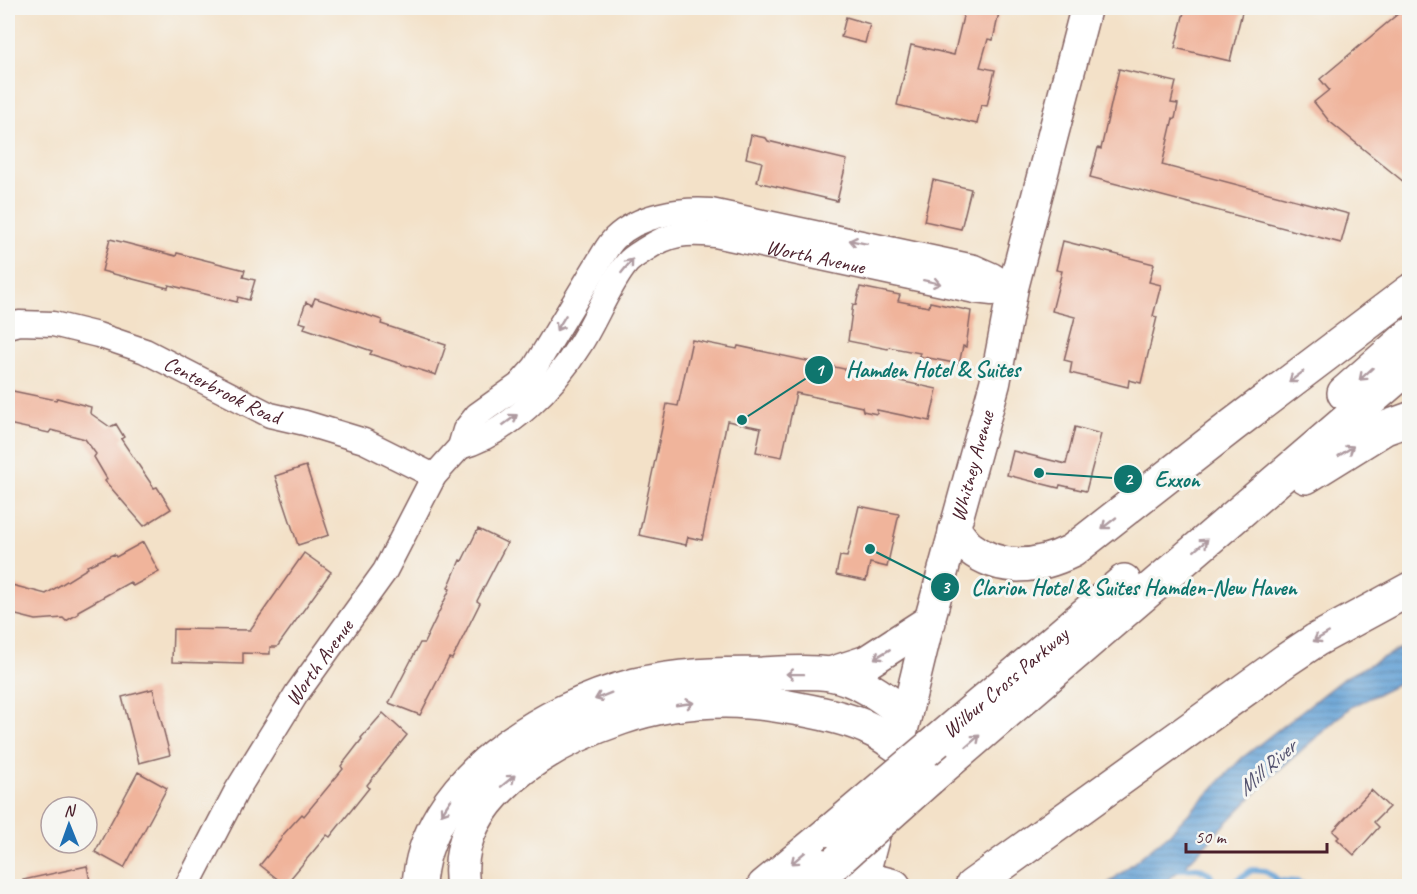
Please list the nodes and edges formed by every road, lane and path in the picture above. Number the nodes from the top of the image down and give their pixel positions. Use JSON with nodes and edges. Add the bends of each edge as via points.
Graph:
{"nodes":[{"id":1,"x":1086,"y":8,"type":"edge"},
{"id":2,"x":632,"y":226,"type":"junction"},
{"id":3,"x":734,"y":227,"type":"junction"},
{"id":4,"x":648,"y":248,"type":"junction"},
{"id":5,"x":1013,"y":288,"type":"junction"},
{"id":6,"x":1410,"y":291,"type":"edge"},
{"id":7,"x":8,"y":326,"type":"edge"},
{"id":8,"x":1410,"y":335,"type":"edge"},
{"id":9,"x":1410,"y":366,"type":"edge"},
{"id":10,"x":1410,"y":420,"type":"edge"},
{"id":11,"x":460,"y":447,"type":"junction"},
{"id":12,"x":434,"y":476,"type":"junction"},
{"id":13,"x":1225,"y":525,"type":"junction"},
{"id":14,"x":954,"y":531,"type":"junction"},
{"id":15,"x":1410,"y":589,"type":"edge"},
{"id":16,"x":1410,"y":611,"type":"edge"},
{"id":17,"x":929,"y":622,"type":"junction"},
{"id":18,"x":830,"y":674,"type":"junction"},
{"id":19,"x":906,"y":714,"type":"junction"},
{"id":20,"x":899,"y":747,"type":"junction"},
{"id":21,"x":853,"y":876,"type":"edge"},
{"id":22,"x":187,"y":886,"type":"edge"},
{"id":23,"x":419,"y":886,"type":"edge"},
{"id":24,"x":463,"y":886,"type":"edge"},
{"id":25,"x":764,"y":886,"type":"edge"},
{"id":26,"x":807,"y":886,"type":"edge"},
{"id":27,"x":894,"y":886,"type":"edge"},
{"id":28,"x":972,"y":886,"type":"edge"},
{"id":29,"x":1006,"y":886,"type":"edge"}],
"edges":[{"from":1,"to":5,"type":"main road","name":"Whitney Avenue"},
{"from":2,"to":3,"type":"street","name":"Worth Avenue","via":[[694,210],[711,211]]},
{"from":2,"to":4,"type":"street"},
{"from":2,"to":11,"type":"street","name":"Worth Avenue","one_way":true,"via":[[615,238],[604,253],[535,367],[519,385],[477,415],[465,429]]},
{"from":3,"to":4,"type":"street","name":"Worth Avenue","via":[[673,235]]},
{"from":3,"to":5,"type":"street","name":"Worth Avenue","via":[[904,264],[975,267]]},
{"from":11,"to":4,"type":"street","name":"Worth Avenue","one_way":true,"via":[[488,436],[549,387],[579,348],[627,263]]},
{"from":5,"to":14,"type":"main road","name":"Whitney Avenue","via":[[995,383]]},
{"from":6,"to":14,"type":"highway","one_way":true,"via":[[1072,551],[1040,564],[1010,564],[978,553]]},
{"from":7,"to":12,"type":"street","name":"Centerbrook Road","via":[[53,324],[145,351],[270,415],[364,441]]},
{"from":8,"to":25,"type":"highway","name":"Wilbur Cross Parkway","one_way":true,"bridge":true},
{"from":9,"to":13,"type":"highway","name":"Wilbur Cross Parkway"},
{"from":13,"to":10,"type":"highway","one_way":true,"via":[[1266,507],[1384,428]]},
{"from":11,"to":12,"type":"street","name":"Worth Avenue"},
{"from":12,"to":22,"type":"street","name":"Worth Avenue","via":[[385,572],[297,693],[237,790]]},
{"from":21,"to":13,"type":"highway","name":"Wilbur Cross Parkway","one_way":true,"bridge":true,"via":[[929,779]]},
{"from":14,"to":17,"type":"main road","name":"Whitney Avenue"},
{"from":15,"to":28,"type":"highway","one_way":true,"via":[[1286,660]]},
{"from":16,"to":29,"type":"highway","via":[[1304,672]]},
{"from":17,"to":18,"type":"highway","one_way":true,"via":[[867,662]]},
{"from":17,"to":19,"type":"main road","name":"Whitney Avenue"},
{"from":18,"to":19,"type":"highway","via":[[866,687]]},
{"from":18,"to":23,"type":"highway","one_way":true,"via":[[678,677],[610,693],[541,723],[483,766],[457,791],[428,843]]},
{"from":19,"to":20,"type":"main road","name":"Whitney Avenue"},
{"from":20,"to":21,"type":"main road","name":"Whitney Avenue"},
{"from":24,"to":20,"type":"highway","one_way":true,"via":[[467,834],[475,817],[504,783],[552,750],[623,717],[689,703],[760,703],[850,722]]},
{"from":21,"to":26,"type":"highway","name":"Wilbur Cross Parkway"},
{"from":21,"to":27,"type":"highway"}]}
